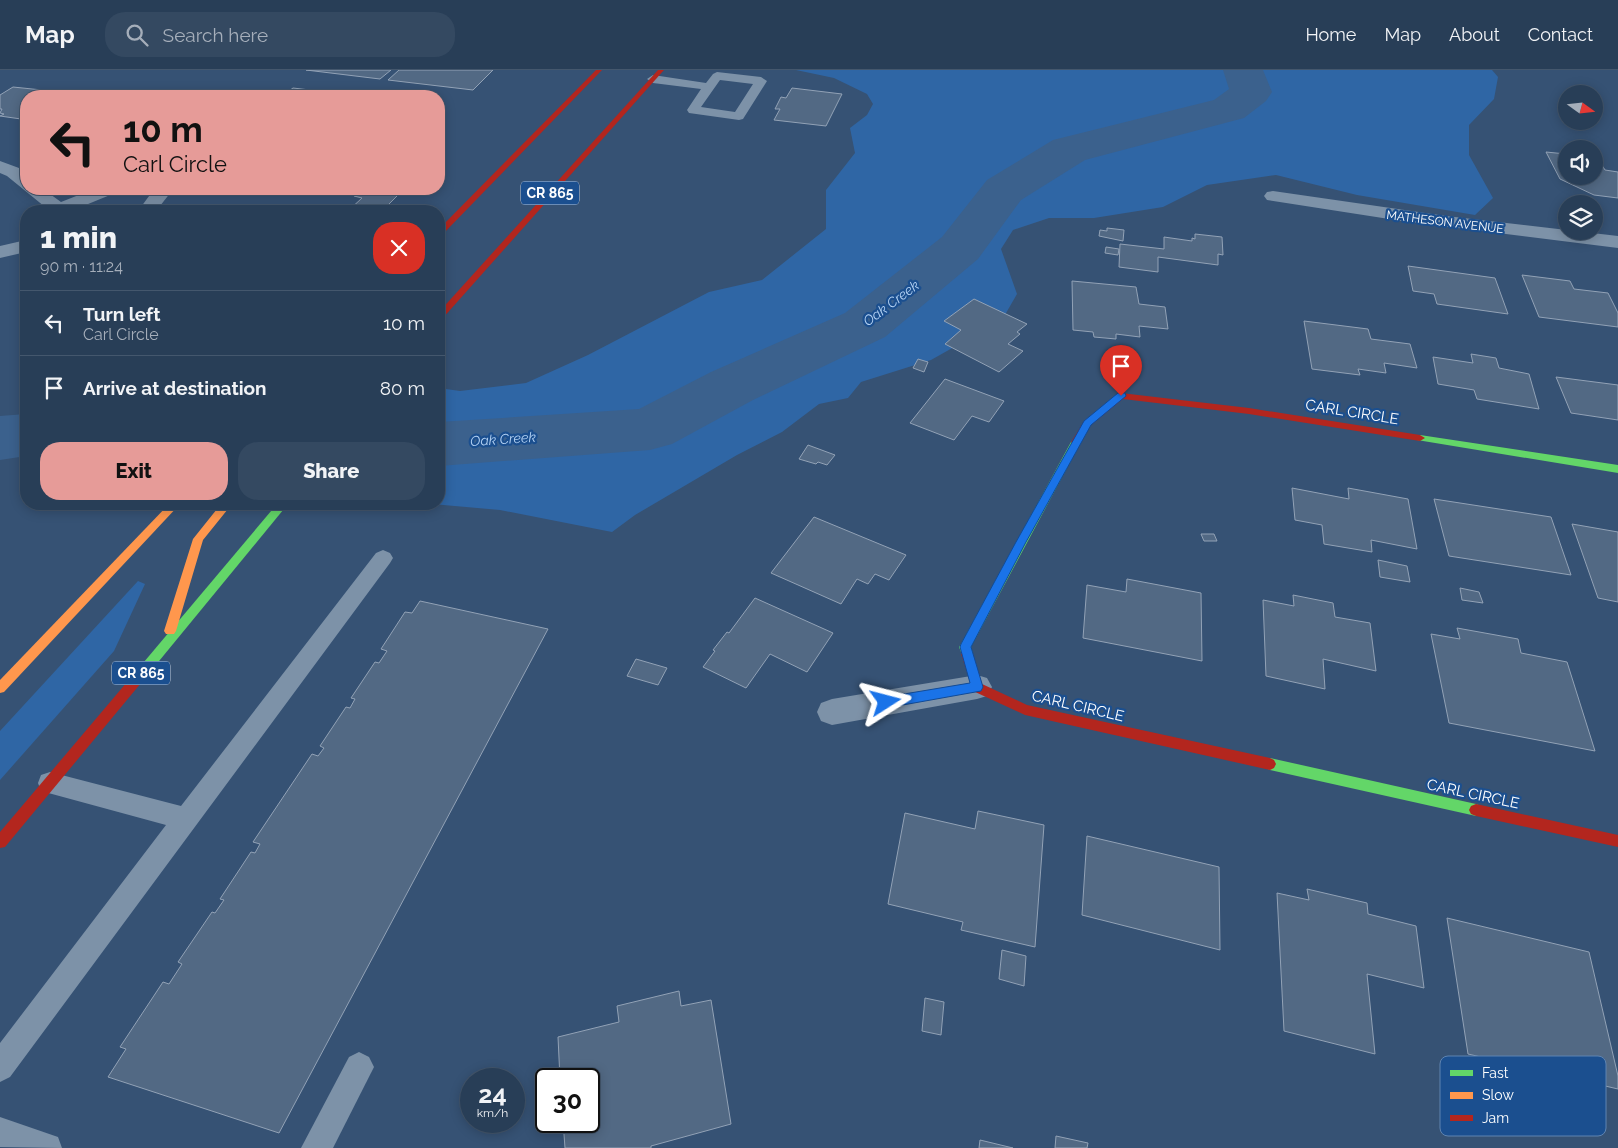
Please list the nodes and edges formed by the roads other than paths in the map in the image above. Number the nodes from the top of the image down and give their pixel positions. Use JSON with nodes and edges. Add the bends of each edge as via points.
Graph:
{"nodes":[{"id":1,"x":599,"y":70,"type":"edge"},
{"id":2,"x":657,"y":75,"type":"edge"},
{"id":3,"x":709,"y":87,"type":"junction"},
{"id":4,"x":0,"y":166,"type":"edge"},
{"id":5,"x":20,"y":179,"type":"edge"},
{"id":6,"x":39,"y":195,"type":"edge"},
{"id":7,"x":95,"y":195,"type":"edge"},
{"id":8,"x":160,"y":195,"type":"edge"},
{"id":9,"x":1273,"y":196,"type":"dead end"},
{"id":10,"x":52,"y":205,"type":"edge"},
{"id":11,"x":73,"y":205,"type":"edge"},
{"id":12,"x":152,"y":205,"type":"edge"},
{"id":13,"x":445,"y":226,"type":"edge"},
{"id":14,"x":1618,"y":242,"type":"edge"},
{"id":15,"x":20,"y":247,"type":"edge"},
{"id":16,"x":0,"y":252,"type":"edge"},
{"id":17,"x":445,"y":310,"type":"edge"},
{"id":18,"x":1618,"y":469,"type":"edge"},
{"id":19,"x":169,"y":510,"type":"edge"},
{"id":20,"x":222,"y":510,"type":"edge"},
{"id":21,"x":278,"y":510,"type":"edge"},
{"id":22,"x":383,"y":558,"type":"dead end"},
{"id":23,"x":167,"y":642,"type":"junction"},
{"id":24,"x":977,"y":687,"type":"junction"},
{"id":25,"x":0,"y":688,"type":"edge"},
{"id":26,"x":832,"y":712,"type":"dead end"},
{"id":27,"x":50,"y":783,"type":"junction"},
{"id":28,"x":186,"y":820,"type":"junction"},
{"id":29,"x":1618,"y":841,"type":"edge"},
{"id":30,"x":0,"y":842,"type":"edge"},
{"id":31,"x":0,"y":1067,"type":"edge"},
{"id":32,"x":359,"y":1067,"type":"dead end"},
{"id":33,"x":0,"y":1132,"type":"edge"},
{"id":34,"x":47,"y":1148,"type":"edge"},
{"id":35,"x":316,"y":1148,"type":"edge"}],
"edges":[{"from":1,"to":13,"type":"main road"},
{"from":2,"to":3,"type":"lane"},
{"from":2,"to":17,"type":"main road","number":"CR 865"},
{"from":3,"to":3,"type":"lane","via":[[693,110],[738,116],[761,81],[717,76]]},
{"from":4,"to":5,"type":"street"},
{"from":6,"to":10,"type":"street"},
{"from":7,"to":11,"type":"street"},
{"from":8,"to":12,"type":"street"},
{"from":9,"to":14,"type":"street","name":"MATHESON AVENUE","via":[[1488,228]]},
{"from":15,"to":16,"type":"street"},
{"from":18,"to":24,"type":"main road","name":"CARL CIRCLE","via":[[1249,411],[1121,396],[1087,423],[966,647]]},
{"from":19,"to":25,"type":"main road"},
{"from":20,"to":23,"type":"main road","via":[[198,539]]},
{"from":21,"to":23,"type":"main road","number":"CR 865"},
{"from":22,"to":28,"type":"lane"},
{"from":23,"to":27,"type":"main road","number":"CR 865"},
{"from":24,"to":26,"type":"street"},
{"from":24,"to":29,"type":"main road","name":"CARL CIRCLE","via":[[1025,710]]},
{"from":27,"to":28,"type":"lane"},
{"from":27,"to":30,"type":"main road","number":"CR 865"},
{"from":28,"to":31,"type":"lane"},
{"from":32,"to":35,"type":"lane"},
{"from":33,"to":34,"type":"lane"}]}
